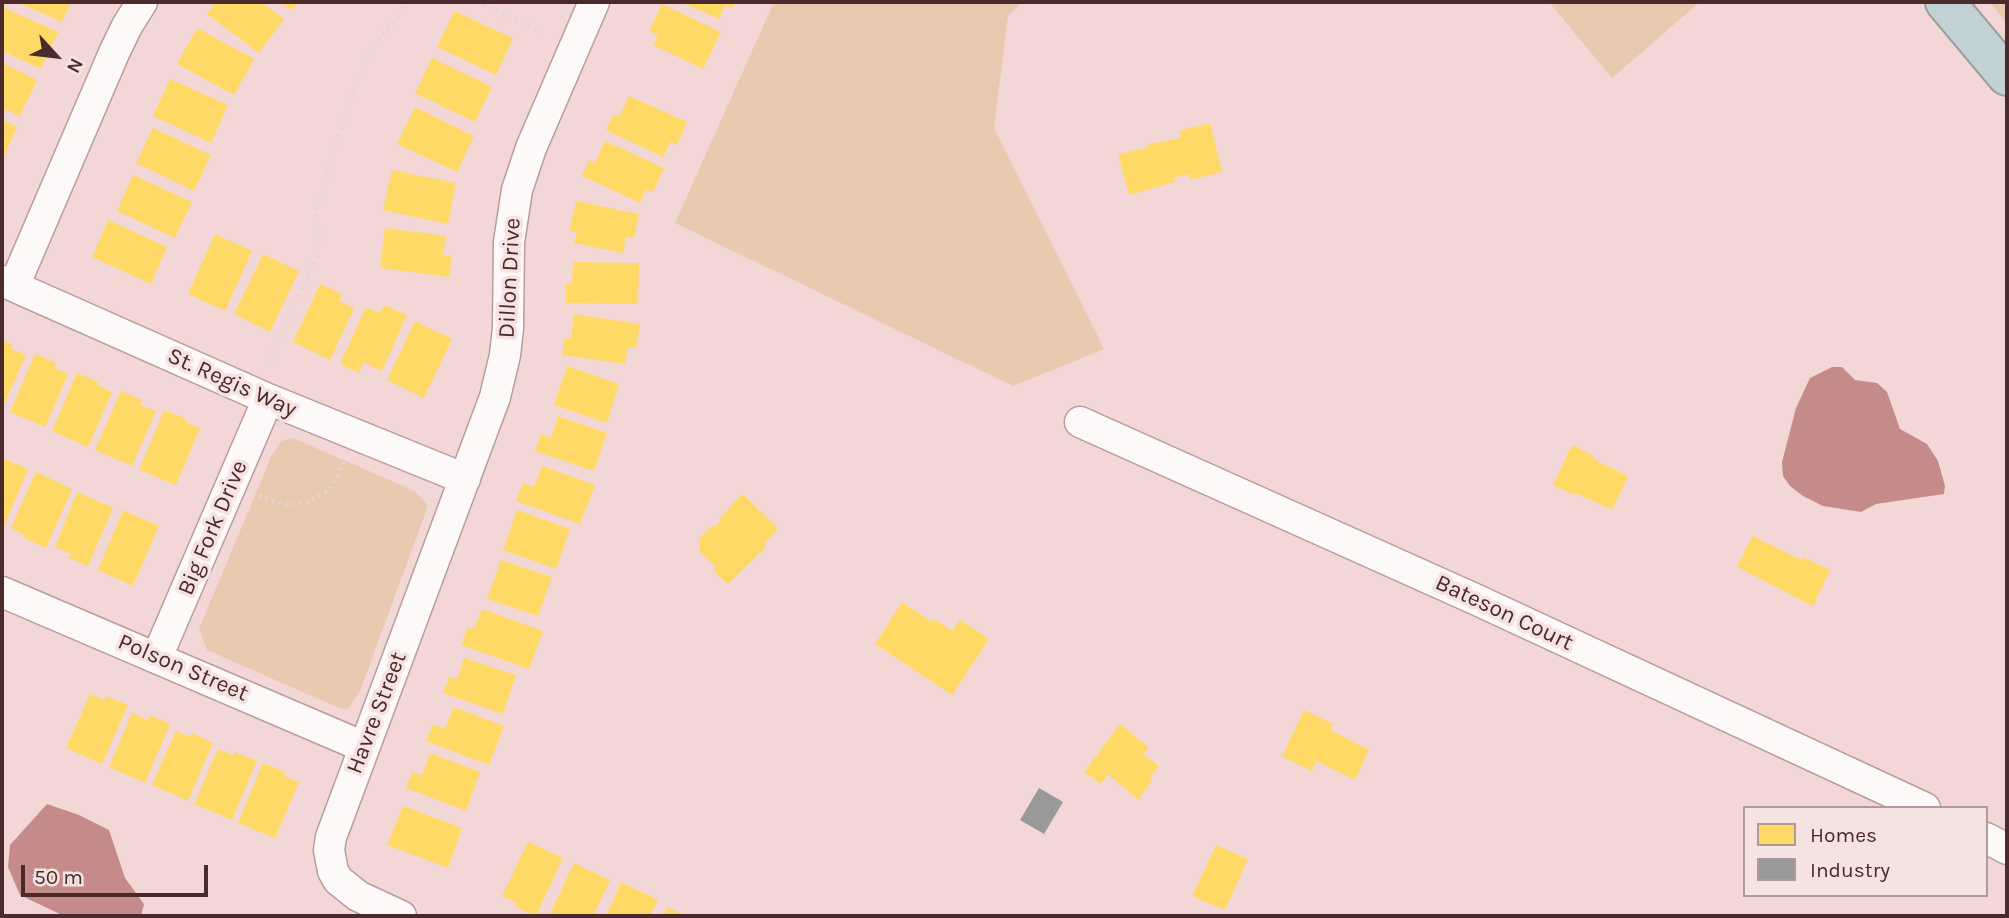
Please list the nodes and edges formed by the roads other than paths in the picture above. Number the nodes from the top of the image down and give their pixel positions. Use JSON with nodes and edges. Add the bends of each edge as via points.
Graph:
{"nodes":[{"id":1,"x":142,"y":2,"type":"edge"},
{"id":2,"x":594,"y":2,"type":"edge"},
{"id":3,"x":1945,"y":2,"type":"edge"},
{"id":4,"x":2007,"y":76,"type":"edge"},
{"id":5,"x":8,"y":283,"type":"edge"},
{"id":6,"x":268,"y":400,"type":"junction"},
{"id":7,"x":1080,"y":422,"type":"dead end"},
{"id":8,"x":465,"y":478,"type":"junction"},
{"id":9,"x":2,"y":592,"type":"edge"},
{"id":10,"x":157,"y":657,"type":"junction"},
{"id":11,"x":364,"y":747,"type":"junction"},
{"id":12,"x":1921,"y":806,"type":"edge"},
{"id":13,"x":1988,"y":839,"type":"edge"},
{"id":14,"x":2007,"y":849,"type":"edge"},
{"id":15,"x":401,"y":916,"type":"edge"}],
"edges":[{"from":1,"to":5,"type":"street"},
{"from":2,"to":8,"type":"street","name":"Dillon Drive","via":[[517,190],[509,242],[505,355]]},
{"from":3,"to":4,"type":"highway"},
{"from":5,"to":6,"type":"street","name":"St. Regis Way"},
{"from":6,"to":8,"type":"street","name":"St. Regis Way"},
{"from":6,"to":10,"type":"street","name":"Big Fork Drive"},
{"from":7,"to":12,"type":"street","name":"Bateson Court"},
{"from":8,"to":11,"type":"street","name":"Havre Street"},
{"from":9,"to":10,"type":"street","name":"Polson Street"},
{"from":10,"to":11,"type":"street","name":"Polson Street"},
{"from":11,"to":15,"type":"street","name":"Havre Street","via":[[331,837],[333,872],[344,886]]},
{"from":13,"to":14,"type":"street"}]}
